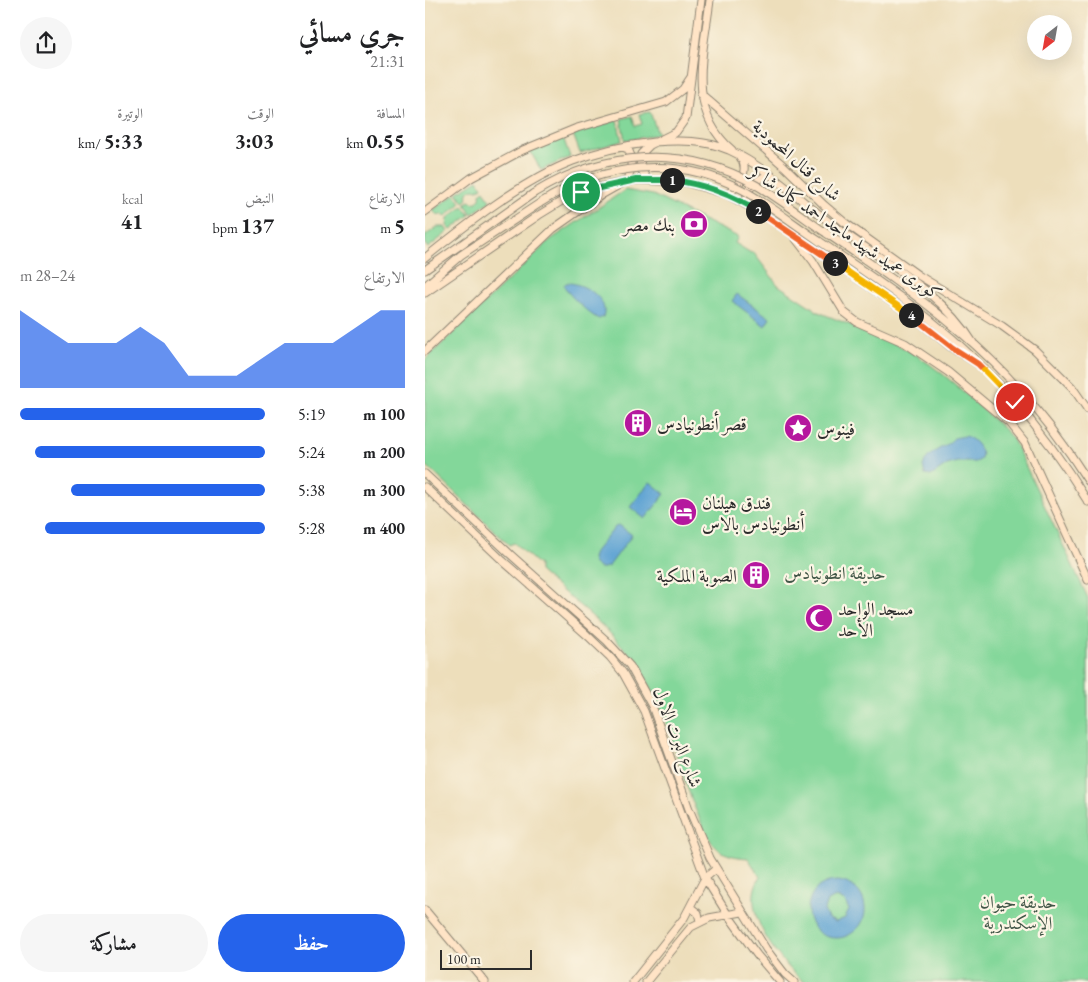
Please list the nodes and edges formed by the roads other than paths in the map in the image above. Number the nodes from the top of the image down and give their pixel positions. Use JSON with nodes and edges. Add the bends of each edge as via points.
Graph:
{"nodes":[{"id":1,"x":701,"y":0,"type":"edge"},
{"id":2,"x":710,"y":0,"type":"edge"},
{"id":3,"x":691,"y":77,"type":"junction"},
{"id":4,"x":701,"y":94,"type":"junction"},
{"id":5,"x":654,"y":142,"type":"junction"},
{"id":6,"x":622,"y":146,"type":"junction"},
{"id":7,"x":738,"y":155,"type":"junction"},
{"id":8,"x":771,"y":176,"type":"junction"},
{"id":9,"x":647,"y":179,"type":"junction"},
{"id":10,"x":626,"y":181,"type":"junction"},
{"id":11,"x":726,"y":194,"type":"junction"},
{"id":12,"x":750,"y":206,"type":"junction"},
{"id":13,"x":425,"y":212,"type":"edge"},
{"id":14,"x":791,"y":233,"type":"junction"},
{"id":15,"x":425,"y":258,"type":"edge"},
{"id":16,"x":425,"y":270,"type":"edge"},
{"id":17,"x":425,"y":286,"type":"edge"},
{"id":18,"x":425,"y":293,"type":"edge"},
{"id":19,"x":974,"y":344,"type":"junction"},
{"id":20,"x":425,"y":351,"type":"edge"},
{"id":21,"x":978,"y":364,"type":"junction"},
{"id":22,"x":1088,"y":410,"type":"edge"},
{"id":23,"x":425,"y":474,"type":"edge"},
{"id":24,"x":1088,"y":481,"type":"edge"},
{"id":25,"x":425,"y":487,"type":"edge"},
{"id":26,"x":1088,"y":502,"type":"edge"},
{"id":27,"x":471,"y":517,"type":"junction"},
{"id":28,"x":464,"y":524,"type":"junction"},
{"id":29,"x":1088,"y":580,"type":"edge"},
{"id":30,"x":571,"y":608,"type":"junction"},
{"id":31,"x":565,"y":616,"type":"junction"},
{"id":32,"x":716,"y":869,"type":"junction"},
{"id":33,"x":705,"y":878,"type":"junction"},
{"id":34,"x":691,"y":907,"type":"junction"},
{"id":35,"x":425,"y":910,"type":"edge"},
{"id":36,"x":742,"y":912,"type":"junction"},
{"id":37,"x":728,"y":915,"type":"junction"},
{"id":38,"x":700,"y":921,"type":"junction"},
{"id":39,"x":485,"y":982,"type":"edge"},
{"id":40,"x":633,"y":982,"type":"edge"},
{"id":41,"x":646,"y":982,"type":"edge"},
{"id":42,"x":780,"y":982,"type":"edge"},
{"id":43,"x":794,"y":982,"type":"edge"}],
"edges":[{"from":1,"to":3,"type":"main road"},
{"from":2,"to":4,"type":"main road","via":[[700,76]]},
{"from":3,"to":5,"type":"main road","via":[[689,106],[683,123],[671,135]]},
{"from":3,"to":13,"type":"main road","via":[[683,89],[666,102],[577,128],[523,150],[463,183]]},
{"from":4,"to":7,"type":"main road","via":[[713,128]]},
{"from":4,"to":22,"type":"main road","name":"شارع قنال المحمودية","via":[[838,217],[917,275],[1029,346],[1056,370]]},
{"from":5,"to":6,"type":"main road"},
{"from":5,"to":7,"type":"main road","via":[[698,142]]},
{"from":5,"to":9,"type":"main road","via":[[640,159],[640,168]]},
{"from":6,"to":10,"type":"main road","via":[[631,156],[631,170]]},
{"from":6,"to":15,"type":"main road","via":[[573,161],[543,175]]},
{"from":7,"to":8,"type":"main road"},
{"from":7,"to":11,"type":"main road","via":[[744,162],[745,171],[735,189]]},
{"from":8,"to":12,"type":"main road","via":[[759,179],[747,194]]},
{"from":8,"to":19,"type":"main road","via":[[813,211],[931,295],[957,320]]},
{"from":9,"to":10,"type":"main road"},
{"from":9,"to":11,"type":"main road","via":[[684,182]]},
{"from":10,"to":18,"type":"main road","via":[[587,190],[560,202]]},
{"from":10,"to":20,"type":"main road","via":[[553,229]]},
{"from":11,"to":12,"type":"main road"},
{"from":12,"to":14,"type":"main road"},
{"from":14,"to":21,"type":"main road"},
{"from":14,"to":29,"type":"main road","via":[[813,261],[844,312],[857,322],[905,342],[964,384],[1015,429],[1025,443]]},
{"from":16,"to":19,"type":"main road","name":"كوبرى عميد شهيد ماجد احمد كمال شاكر","bridge":true,"via":[[563,176],[608,162],[647,157],[674,158],[713,166],[770,194],[910,291]]},
{"from":17,"to":21,"type":"main road","name":"كوبرى عميد شهيد ماجد احمد كمال شاكر","bridge":true,"via":[[461,255],[575,183],[601,174],[643,168],[680,169],[718,179],[742,190],[923,314]]},
{"from":19,"to":24,"type":"main road","via":[[1038,412]]},
{"from":21,"to":26,"type":"main road","via":[[1038,430]]},
{"from":23,"to":27,"type":"main road","name":"شارع البرت الاول"},
{"from":25,"to":28,"type":"main road","name":"شارع البرت الاول"},
{"from":27,"to":28,"type":"main road"},
{"from":27,"to":30,"type":"main road","name":"شارع البرت الاول"},
{"from":28,"to":31,"type":"main road","name":"شارع البرت الاول"},
{"from":30,"to":31,"type":"main road"},
{"from":30,"to":32,"type":"main road","name":"شارع البرت الاول","via":[[620,654],[645,692],[689,809]]},
{"from":31,"to":33,"type":"main road","name":"شارع البرت الاول","via":[[610,657],[638,697]]},
{"from":32,"to":33,"type":"main road"},
{"from":32,"to":36,"type":"main road","name":"شارع البرت الاول"},
{"from":33,"to":34,"type":"main road"},
{"from":33,"to":37,"type":"main road","name":"شارع البرت الاول"},
{"from":34,"to":38,"type":"main road"},
{"from":34,"to":40,"type":"main road"},
{"from":35,"to":39,"type":"main road"},
{"from":36,"to":37,"type":"main road"},
{"from":36,"to":43,"type":"main road","name":"شارع البرت الاول","via":[[775,962]]},
{"from":37,"to":38,"type":"main road"},
{"from":37,"to":42,"type":"main road","name":"شارع البرت الاول"},
{"from":38,"to":41,"type":"main road","via":[[687,930]]}]}
